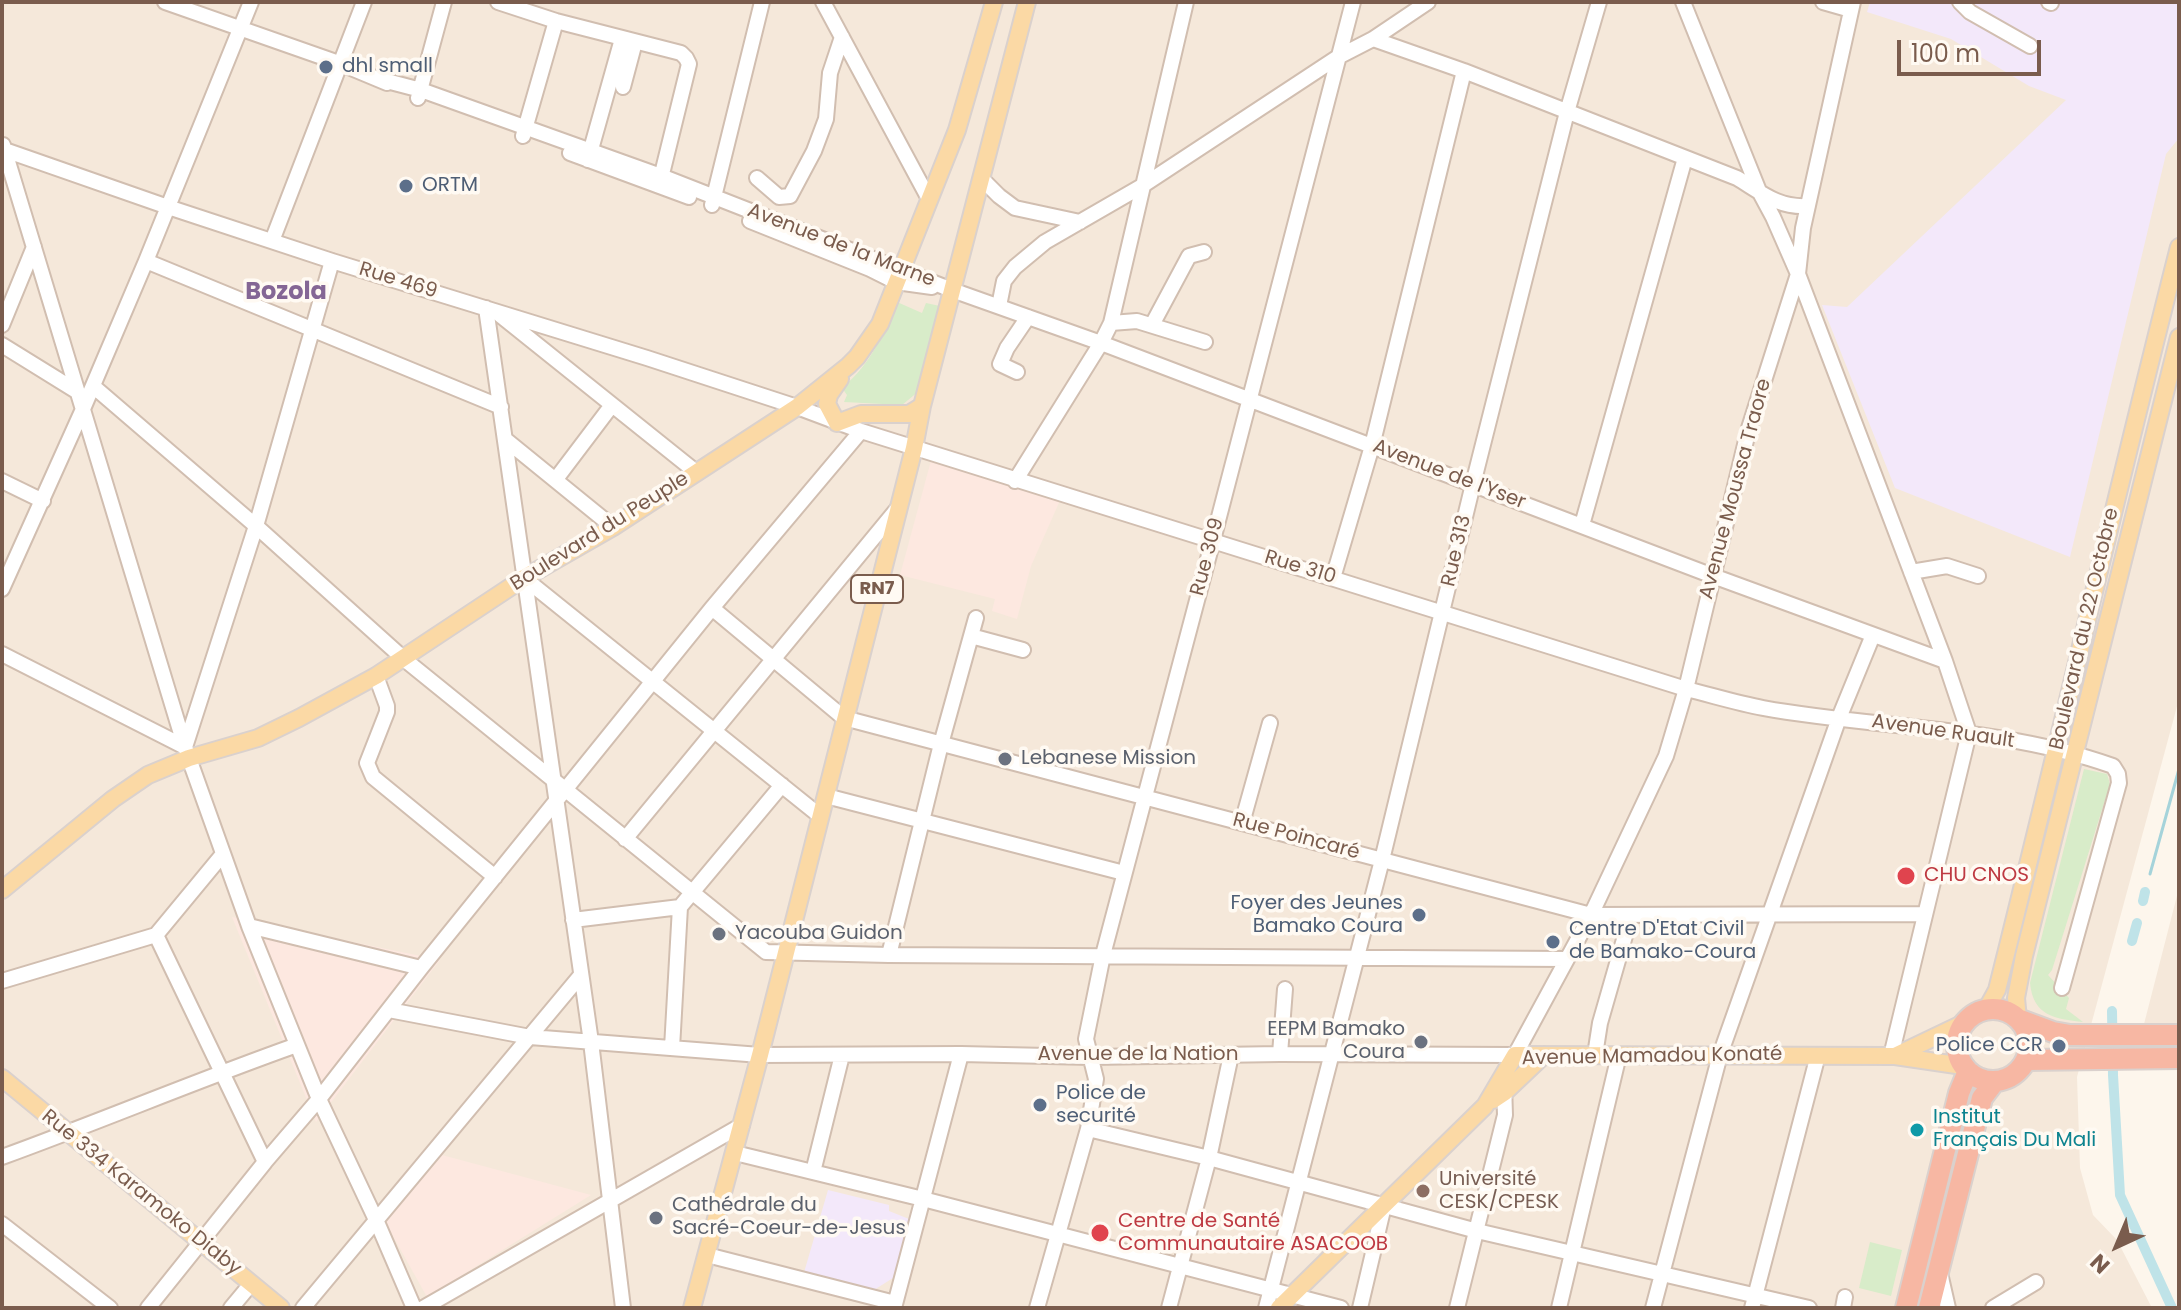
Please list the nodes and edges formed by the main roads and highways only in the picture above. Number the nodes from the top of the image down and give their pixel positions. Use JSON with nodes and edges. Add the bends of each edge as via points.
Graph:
{"nodes":[{"id":1,"x":994,"y":2,"type":"edge"},
{"id":2,"x":1027,"y":2,"type":"edge"},
{"id":3,"x":2179,"y":247,"type":"edge"},
{"id":4,"x":2179,"y":337,"type":"edge"},
{"id":5,"x":848,"y":366,"type":"junction"},
{"id":6,"x":922,"y":406,"type":"junction"},
{"id":7,"x":2,"y":890,"type":"edge"},
{"id":8,"x":1986,"y":1010,"type":"junction"},
{"id":9,"x":2018,"y":1019,"type":"junction"},
{"id":10,"x":1964,"y":1023,"type":"junction"},
{"id":11,"x":2179,"y":1035,"type":"edge"},
{"id":12,"x":1544,"y":1055,"type":"junction"},
{"id":13,"x":1893,"y":1056,"type":"junction"},
{"id":14,"x":2179,"y":1058,"type":"edge"},
{"id":15,"x":2026,"y":1060,"type":"junction"},
{"id":16,"x":1965,"y":1068,"type":"junction"},
{"id":17,"x":2,"y":1078,"type":"edge"},
{"id":18,"x":1995,"y":1081,"type":"junction"},
{"id":19,"x":1504,"y":1084,"type":"junction"},
{"id":20,"x":281,"y":1308,"type":"edge"},
{"id":21,"x":692,"y":1308,"type":"edge"},
{"id":22,"x":1279,"y":1308,"type":"edge"},
{"id":23,"x":1906,"y":1308,"type":"edge"},
{"id":24,"x":1929,"y":1308,"type":"edge"}],
"edges":[{"from":1,"to":5,"type":"main road","via":[[957,130],[880,324]]},
{"from":2,"to":6,"type":"main road","number":"RN7"},
{"from":3,"to":8,"type":"main road","name":"Boulevard du 22 Octobre","via":[[1997,990]]},
{"from":4,"to":9,"type":"main road","name":"Boulevard du 22 Octobre","via":[[2024,956]]},
{"from":5,"to":6,"type":"main road","via":[[827,404],[837,423],[861,414],[909,414]]},
{"from":5,"to":7,"type":"main road","name":"Boulevard du Peuple","via":[[797,407],[376,676],[258,738],[187,753],[148,775]]},
{"from":6,"to":21,"type":"main road","number":"RN7"},
{"from":8,"to":9,"type":"highway","via":[[2003,1010]]},
{"from":8,"to":10,"type":"highway"},
{"from":9,"to":11,"type":"highway","via":[[2053,1032],[2088,1036]]},
{"from":9,"to":15,"type":"highway","via":[[2029,1038]]},
{"from":10,"to":13,"type":"main road","name":"Avenue Mamadou Konaté"},
{"from":10,"to":16,"type":"highway","via":[[1957,1054]]},
{"from":12,"to":13,"type":"main road","name":"Avenue Mamadou Konaté"},
{"from":12,"to":19,"type":"main road"},
{"from":12,"to":19,"type":"main road","name":"Avenue Mamadou Konaté","via":[[1515,1055]]},
{"from":13,"to":16,"type":"main road","name":"Avenue Mamadou Konaté"},
{"from":14,"to":15,"type":"highway"},
{"from":15,"to":18,"type":"highway","via":[[2014,1075]]},
{"from":16,"to":18,"type":"highway"},
{"from":16,"to":23,"type":"highway"},
{"from":17,"to":20,"type":"main road","name":"Rue 334 Karamoko Diaby"},
{"from":18,"to":24,"type":"highway","via":[[1982,1098]]},
{"from":19,"to":22,"type":"main road"}]}
